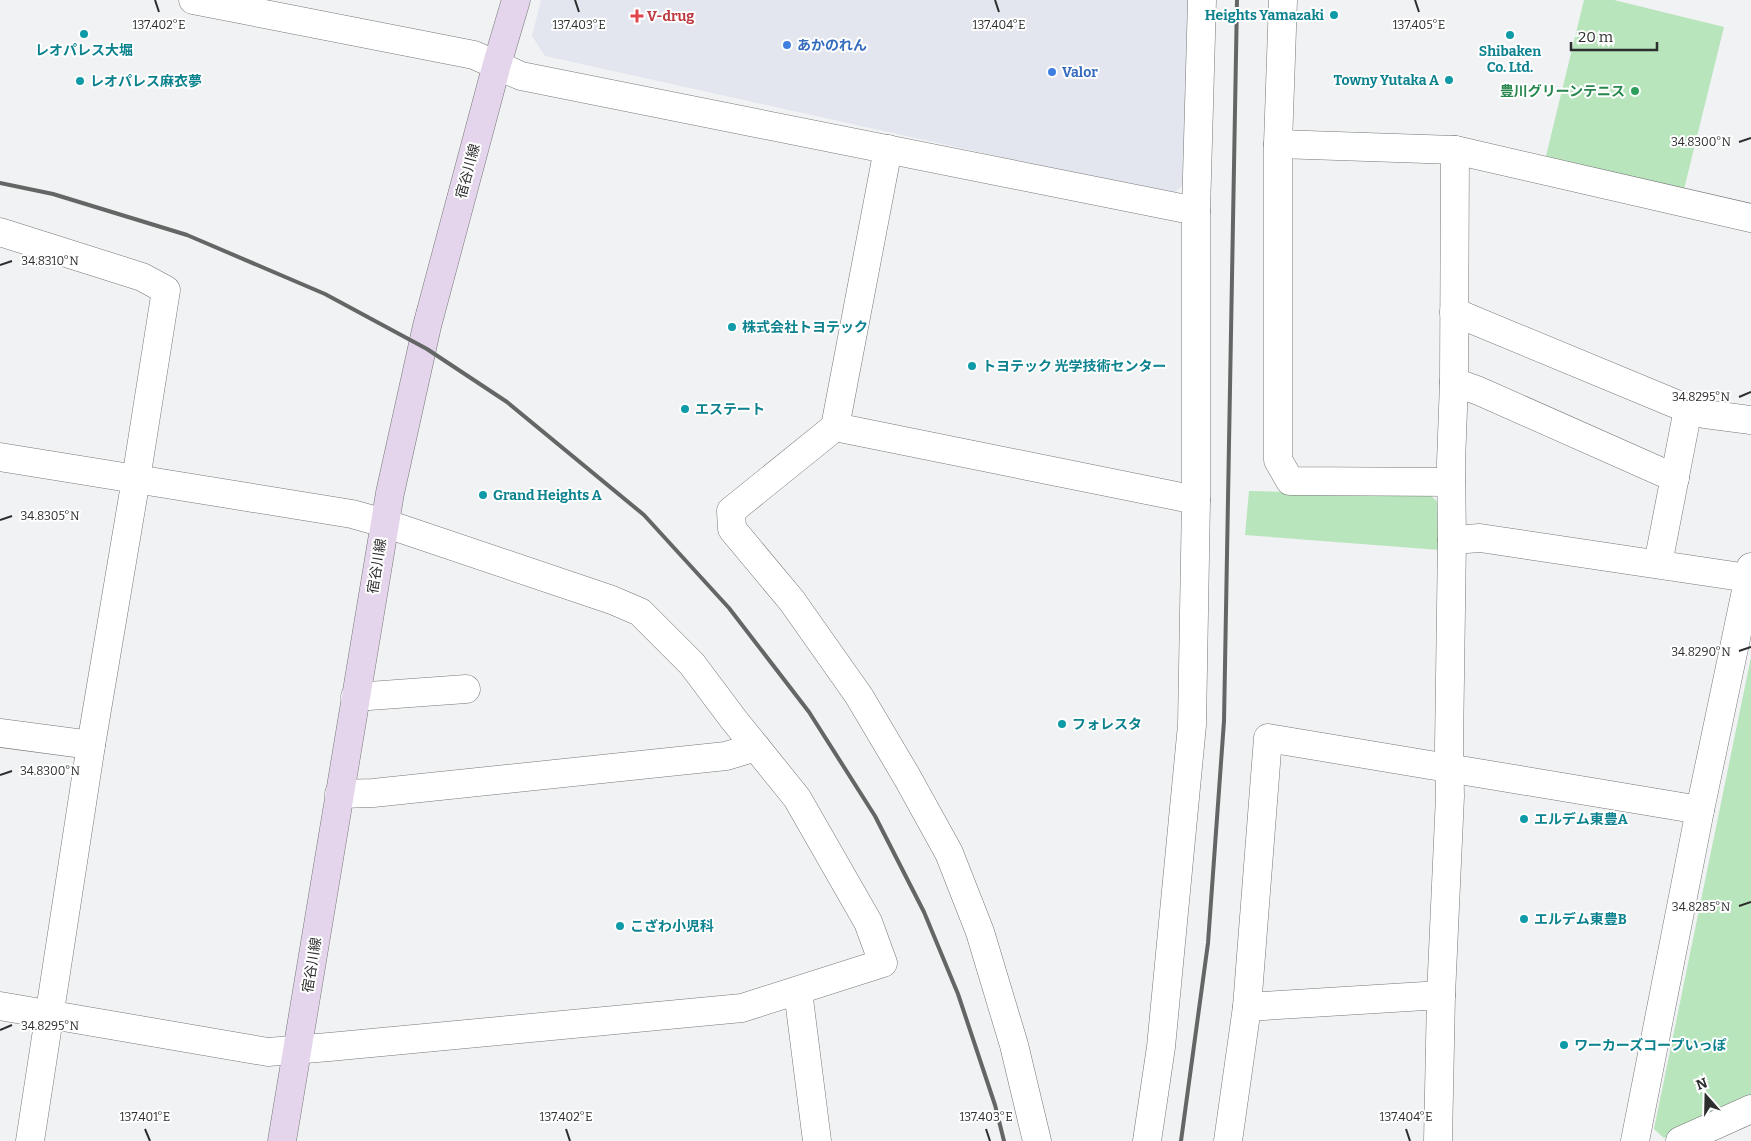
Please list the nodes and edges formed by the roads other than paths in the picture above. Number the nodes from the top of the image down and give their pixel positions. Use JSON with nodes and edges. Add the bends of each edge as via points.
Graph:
{"nodes":[{"id":1,"x":193,"y":0,"type":"edge"},
{"id":2,"x":516,"y":0,"type":"edge"},
{"id":3,"x":1202,"y":0,"type":"edge"},
{"id":4,"x":1283,"y":0,"type":"edge"},
{"id":5,"x":497,"y":64,"type":"junction"},
{"id":6,"x":1278,"y":144,"type":"junction"},
{"id":7,"x":888,"y":149,"type":"junction"},
{"id":8,"x":1456,"y":150,"type":"junction"},
{"id":9,"x":1196,"y":211,"type":"junction"},
{"id":10,"x":1751,"y":218,"type":"edge"},
{"id":11,"x":0,"y":232,"type":"edge"},
{"id":12,"x":1454,"y":312,"type":"junction"},
{"id":13,"x":1454,"y":382,"type":"junction"},
{"id":14,"x":1688,"y":409,"type":"junction"},
{"id":15,"x":1751,"y":420,"type":"edge"},
{"id":16,"x":835,"y":427,"type":"junction"},
{"id":17,"x":0,"y":457,"type":"edge"},
{"id":18,"x":1675,"y":478,"type":"junction"},
{"id":19,"x":136,"y":479,"type":"junction"},
{"id":20,"x":1451,"y":482,"type":"junction"},
{"id":21,"x":1196,"y":500,"type":"junction"},
{"id":22,"x":384,"y":523,"type":"junction"},
{"id":23,"x":1452,"y":540,"type":"junction"},
{"id":24,"x":1658,"y":564,"type":"junction"},
{"id":25,"x":1750,"y":572,"type":"edge"},
{"id":26,"x":466,"y":689,"type":"dead end"},
{"id":27,"x":355,"y":697,"type":"junction"},
{"id":28,"x":0,"y":733,"type":"edge"},
{"id":29,"x":90,"y":745,"type":"junction"},
{"id":30,"x":756,"y":747,"type":"junction"},
{"id":31,"x":1449,"y":769,"type":"junction"},
{"id":32,"x":339,"y":794,"type":"junction"},
{"id":33,"x":1700,"y":810,"type":"junction"},
{"id":34,"x":798,"y":991,"type":"junction"},
{"id":35,"x":1441,"y":995,"type":"junction"},
{"id":36,"x":0,"y":1006,"type":"edge"},
{"id":37,"x":1247,"y":1007,"type":"junction"},
{"id":38,"x":50,"y":1015,"type":"junction"},
{"id":39,"x":298,"y":1049,"type":"junction"},
{"id":40,"x":1751,"y":1109,"type":"edge"},
{"id":41,"x":30,"y":1141,"type":"edge"},
{"id":42,"x":282,"y":1141,"type":"edge"},
{"id":43,"x":817,"y":1141,"type":"edge"},
{"id":44,"x":1037,"y":1141,"type":"edge"},
{"id":45,"x":1147,"y":1141,"type":"edge"},
{"id":46,"x":1228,"y":1141,"type":"edge"},
{"id":47,"x":1438,"y":1141,"type":"edge"},
{"id":48,"x":1635,"y":1141,"type":"edge"},
{"id":49,"x":1680,"y":1141,"type":"edge"}],
"edges":[{"from":1,"to":5,"type":"street","via":[[474,55]]},
{"from":2,"to":5,"type":"main road","name":"宿谷川線"},
{"from":3,"to":9,"type":"street"},
{"from":4,"to":6,"type":"street"},
{"from":5,"to":7,"type":"street","via":[[521,76]]},
{"from":5,"to":22,"type":"main road","name":"宿谷川線","via":[[427,326]]},
{"from":6,"to":8,"type":"street"},
{"from":6,"to":20,"type":"street","via":[[1278,460],[1290,481]]},
{"from":7,"to":9,"type":"street"},
{"from":7,"to":16,"type":"street"},
{"from":8,"to":10,"type":"street"},
{"from":8,"to":12,"type":"street"},
{"from":9,"to":21,"type":"street"},
{"from":11,"to":19,"type":"street","via":[[142,277],[166,290]]},
{"from":12,"to":13,"type":"street"},
{"from":12,"to":14,"type":"street"},
{"from":13,"to":18,"type":"street"},
{"from":13,"to":20,"type":"street"},
{"from":14,"to":15,"type":"street"},
{"from":14,"to":18,"type":"street"},
{"from":16,"to":21,"type":"street"},
{"from":16,"to":44,"type":"street","via":[[731,511],[732,529],[792,600],[859,696],[949,853],[980,932],[1014,1045]]},
{"from":17,"to":19,"type":"street"},
{"from":18,"to":24,"type":"street"},
{"from":19,"to":22,"type":"street","via":[[352,514]]},
{"from":19,"to":29,"type":"street"},
{"from":20,"to":23,"type":"street"},
{"from":21,"to":45,"type":"street","via":[[1192,725],[1161,1047]]},
{"from":22,"to":27,"type":"main road","name":"宿谷川線"},
{"from":22,"to":30,"type":"street","via":[[640,612],[692,664]]},
{"from":23,"to":24,"type":"street","via":[[1480,538]]},
{"from":23,"to":31,"type":"street"},
{"from":24,"to":25,"type":"street"},
{"from":25,"to":33,"type":"street"},
{"from":26,"to":27,"type":"street"},
{"from":27,"to":32,"type":"main road","name":"宿谷川線"},
{"from":28,"to":29,"type":"street"},
{"from":29,"to":38,"type":"street"},
{"from":30,"to":32,"type":"street","via":[[726,756]]},
{"from":30,"to":34,"type":"street","via":[[797,798],[868,922],[883,963]]},
{"from":31,"to":33,"type":"street"},
{"from":31,"to":35,"type":"street"},
{"from":31,"to":37,"type":"street","via":[[1268,738]]},
{"from":32,"to":39,"type":"main road","name":"宿谷川線"},
{"from":33,"to":48,"type":"street"},
{"from":34,"to":39,"type":"street","via":[[742,1008]]},
{"from":34,"to":43,"type":"street"},
{"from":35,"to":37,"type":"street"},
{"from":35,"to":47,"type":"street"},
{"from":36,"to":38,"type":"street"},
{"from":37,"to":46,"type":"street"},
{"from":38,"to":39,"type":"street","via":[[268,1052]]},
{"from":38,"to":41,"type":"street"},
{"from":39,"to":42,"type":"main road","name":"宿谷川線"},
{"from":40,"to":49,"type":"street"}]}
